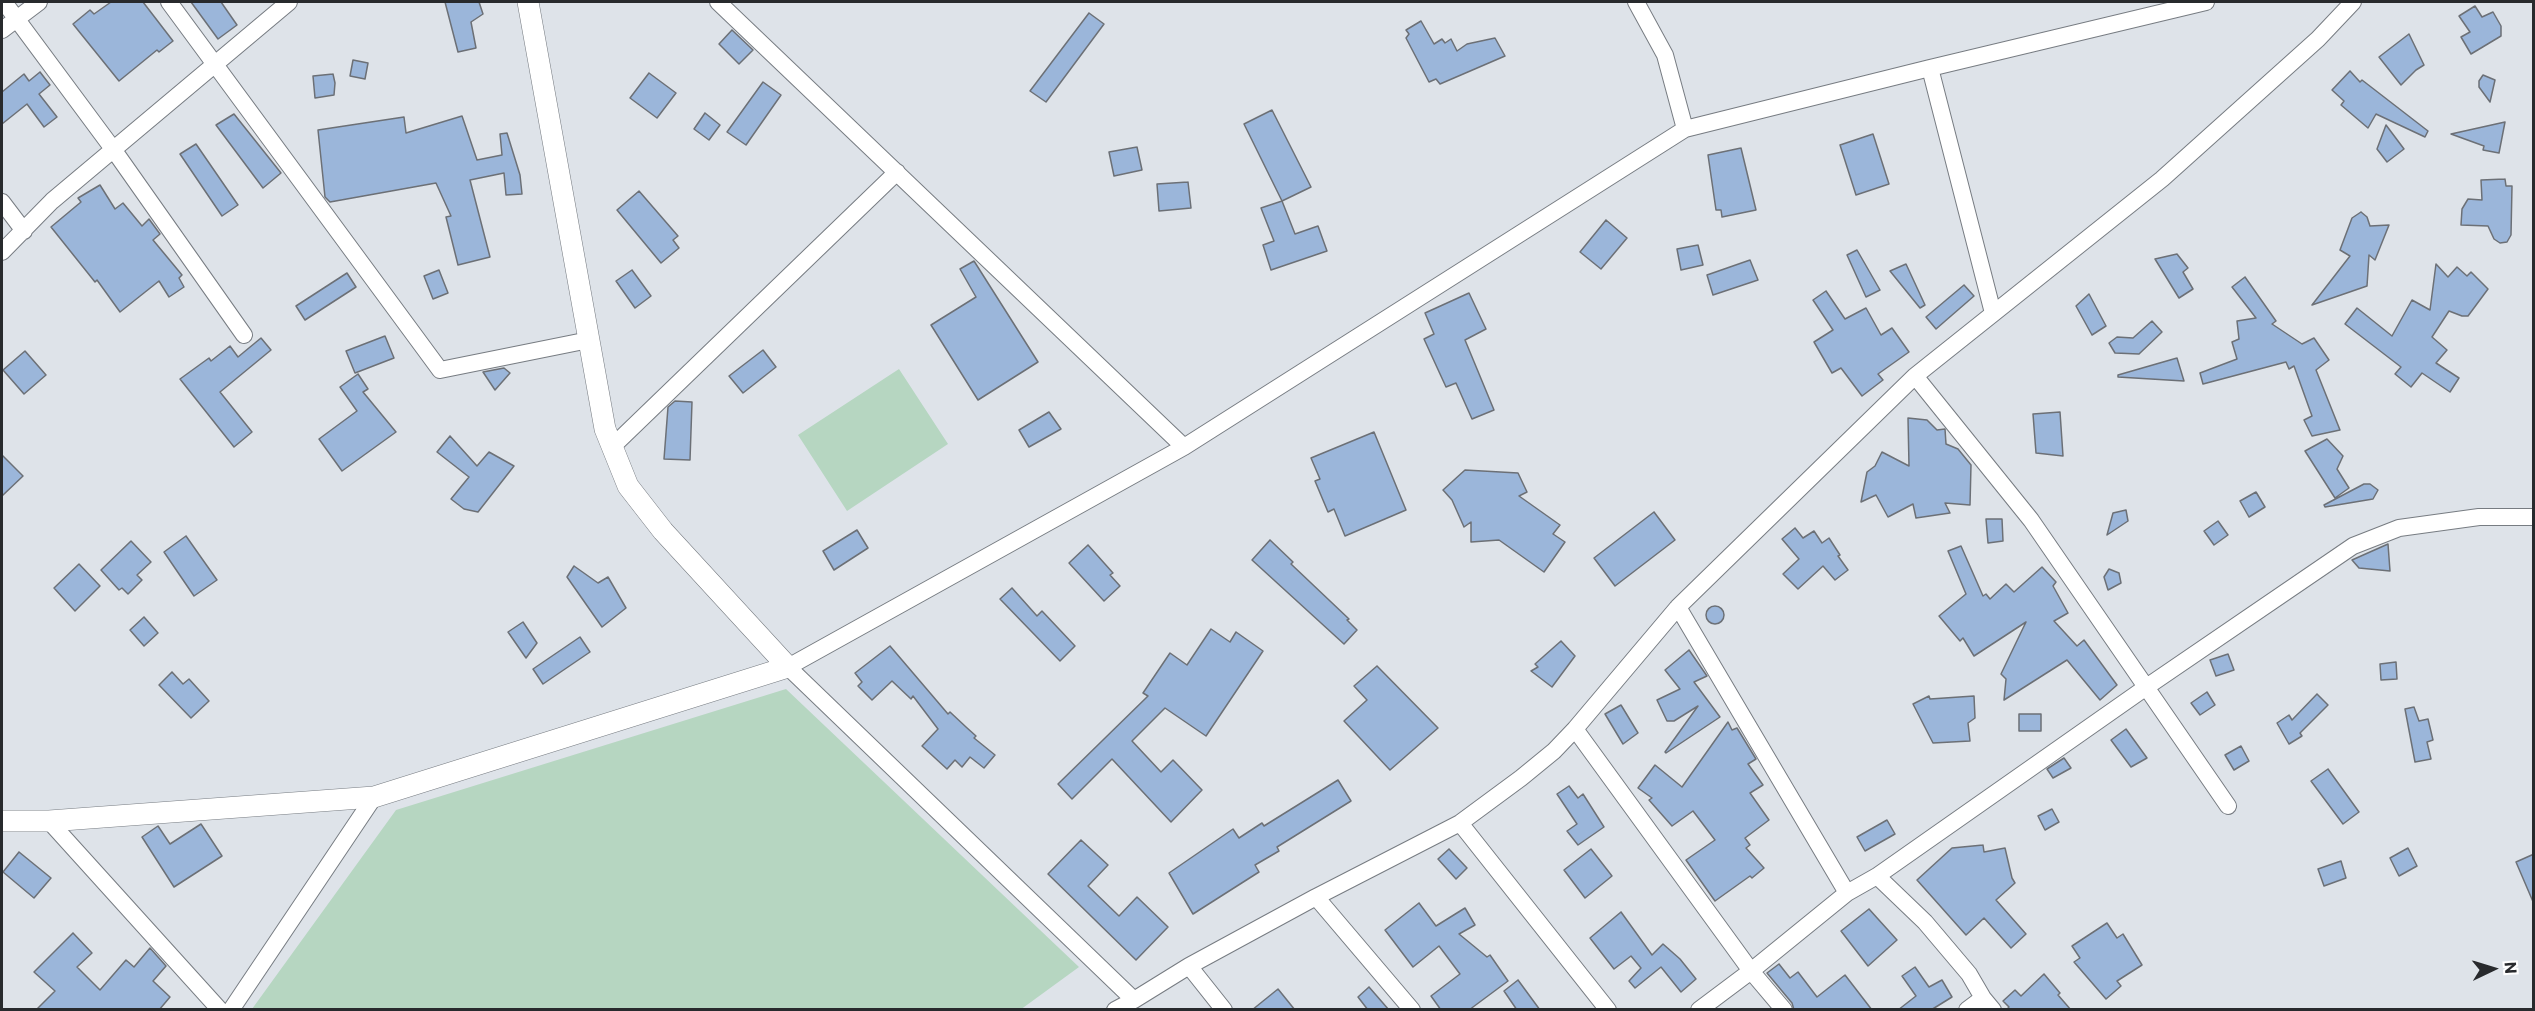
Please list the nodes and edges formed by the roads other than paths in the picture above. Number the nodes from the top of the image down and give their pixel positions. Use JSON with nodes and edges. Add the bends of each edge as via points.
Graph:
{"nodes":[{"id":1,"x":4,"y":2,"type":"edge"},
{"id":2,"x":39,"y":2,"type":"edge"},
{"id":3,"x":169,"y":2,"type":"edge"},
{"id":4,"x":289,"y":2,"type":"edge"},
{"id":5,"x":528,"y":2,"type":"edge"},
{"id":6,"x":718,"y":2,"type":"edge"},
{"id":7,"x":1636,"y":2,"type":"edge"},
{"id":8,"x":2206,"y":2,"type":"edge"},
{"id":9,"x":2353,"y":2,"type":"edge"},
{"id":10,"x":17,"y":19,"type":"junction"},
{"id":11,"x":2,"y":30,"type":"edge"},
{"id":12,"x":215,"y":63,"type":"junction"},
{"id":13,"x":1930,"y":68,"type":"junction"},
{"id":14,"x":1685,"y":129,"type":"junction"},
{"id":15,"x":113,"y":149,"type":"junction"},
{"id":16,"x":897,"y":172,"type":"junction"},
{"id":17,"x":2,"y":202,"type":"edge"},
{"id":18,"x":24,"y":231,"type":"junction"},
{"id":19,"x":2,"y":252,"type":"edge"},
{"id":20,"x":1993,"y":313,"type":"junction"},
{"id":21,"x":244,"y":335,"type":"dead end"},
{"id":22,"x":589,"y":340,"type":"junction"},
{"id":23,"x":1915,"y":376,"type":"junction"},
{"id":24,"x":612,"y":447,"type":"junction"},
{"id":25,"x":1184,"y":447,"type":"junction"},
{"id":26,"x":2534,"y":517,"type":"edge"},
{"id":27,"x":1678,"y":606,"type":"junction"},
{"id":28,"x":788,"y":667,"type":"junction"},
{"id":29,"x":2145,"y":688,"type":"junction"},
{"id":30,"x":1575,"y":729,"type":"junction"},
{"id":31,"x":374,"y":797,"type":"junction"},
{"id":32,"x":2228,"y":806,"type":"dead end"},
{"id":33,"x":2,"y":821,"type":"edge"},
{"id":34,"x":49,"y":821,"type":"junction"},
{"id":35,"x":1460,"y":823,"type":"junction"},
{"id":36,"x":1877,"y":876,"type":"junction"},
{"id":37,"x":1847,"y":893,"type":"junction"},
{"id":38,"x":1316,"y":897,"type":"junction"},
{"id":39,"x":1189,"y":966,"type":"junction"},
{"id":40,"x":1751,"y":971,"type":"junction"},
{"id":41,"x":1134,"y":1000,"type":"junction"},
{"id":42,"x":1988,"y":1004,"type":"edge"},
{"id":43,"x":220,"y":1010,"type":"edge"},
{"id":44,"x":231,"y":1010,"type":"edge"},
{"id":45,"x":1115,"y":1010,"type":"edge"},
{"id":46,"x":1224,"y":1010,"type":"edge"},
{"id":47,"x":1412,"y":1010,"type":"edge"},
{"id":48,"x":1608,"y":1010,"type":"edge"},
{"id":49,"x":1699,"y":1010,"type":"edge"},
{"id":50,"x":1784,"y":1010,"type":"edge"},
{"id":51,"x":1967,"y":1010,"type":"edge"}],
"edges":[{"from":1,"to":10,"type":"street"},
{"from":2,"to":10,"type":"street"},
{"from":3,"to":12,"type":"street"},
{"from":4,"to":12,"type":"street"},
{"from":5,"to":22,"type":"street"},
{"from":6,"to":16,"type":"street"},
{"from":7,"to":14,"type":"street","via":[[1665,55]]},
{"from":8,"to":13,"type":"street"},
{"from":9,"to":20,"type":"street","via":[[2318,39],[2162,179]]},
{"from":10,"to":11,"type":"street"},
{"from":10,"to":15,"type":"street"},
{"from":12,"to":15,"type":"street"},
{"from":12,"to":22,"type":"street","via":[[440,370]]},
{"from":13,"to":14,"type":"street"},
{"from":13,"to":20,"type":"street"},
{"from":14,"to":25,"type":"street"},
{"from":15,"to":18,"type":"street","via":[[52,201]]},
{"from":15,"to":21,"type":"street"},
{"from":16,"to":24,"type":"street"},
{"from":16,"to":25,"type":"street"},
{"from":17,"to":18,"type":"street"},
{"from":18,"to":19,"type":"street"},
{"from":20,"to":23,"type":"street"},
{"from":22,"to":24,"type":"street","via":[[605,429]]},
{"from":23,"to":27,"type":"street"},
{"from":23,"to":29,"type":"street","via":[[2031,520]]},
{"from":24,"to":28,"type":"street","via":[[628,486],[663,531]]},
{"from":25,"to":28,"type":"street"},
{"from":26,"to":29,"type":"street","via":[[2479,517],[2399,528],[2353,546]]},
{"from":27,"to":30,"type":"street"},
{"from":27,"to":37,"type":"street"},
{"from":28,"to":31,"type":"street"},
{"from":28,"to":41,"type":"street"},
{"from":29,"to":32,"type":"street"},
{"from":29,"to":36,"type":"street"},
{"from":30,"to":35,"type":"street","via":[[1521,778]]},
{"from":30,"to":40,"type":"street"},
{"from":31,"to":34,"type":"street"},
{"from":31,"to":44,"type":"street"},
{"from":33,"to":34,"type":"street"},
{"from":34,"to":43,"type":"street"},
{"from":35,"to":38,"type":"street"},
{"from":35,"to":48,"type":"street"},
{"from":36,"to":37,"type":"street"},
{"from":36,"to":42,"type":"street","via":[[1932,931],[1969,974]]},
{"from":37,"to":40,"type":"street"},
{"from":38,"to":39,"type":"street"},
{"from":38,"to":47,"type":"street"},
{"from":39,"to":41,"type":"street"},
{"from":39,"to":46,"type":"street"},
{"from":40,"to":49,"type":"street"},
{"from":40,"to":50,"type":"street"},
{"from":41,"to":45,"type":"street"},
{"from":42,"to":51,"type":"street"}]}
